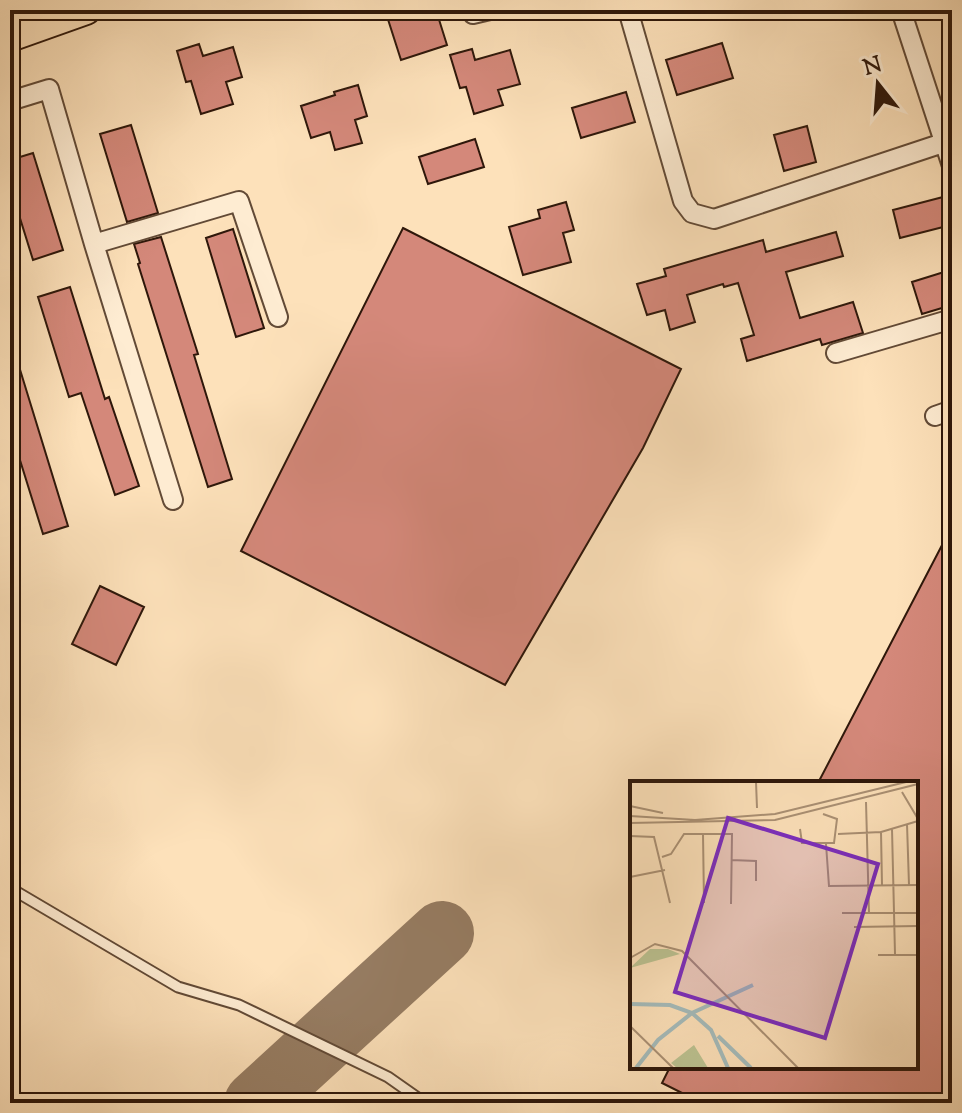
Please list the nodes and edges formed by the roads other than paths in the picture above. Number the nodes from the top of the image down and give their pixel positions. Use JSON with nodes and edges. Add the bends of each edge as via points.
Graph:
{"nodes":[{"id":1,"x":86,"y":10,"type":"edge"},
{"id":2,"x":472,"y":10,"type":"edge"},
{"id":3,"x":490,"y":10,"type":"edge"},
{"id":4,"x":628,"y":10,"type":"edge"},
{"id":5,"x":901,"y":10,"type":"edge"},
{"id":6,"x":10,"y":37,"type":"edge"},
{"id":7,"x":10,"y":101,"type":"edge"},
{"id":8,"x":948,"y":141,"type":"edge"},
{"id":9,"x":952,"y":166,"type":"edge"},
{"id":10,"x":94,"y":244,"type":"junction"},
{"id":11,"x":278,"y":317,"type":"dead end"},
{"id":12,"x":952,"y":319,"type":"edge"},
{"id":13,"x":836,"y":353,"type":"dead end"},
{"id":14,"x":173,"y":500,"type":"dead end"},
{"id":15,"x":10,"y":888,"type":"edge"},
{"id":16,"x":425,"y":1103,"type":"edge"}],
"edges":[{"from":1,"to":6,"type":"main road"},
{"from":2,"to":3,"type":"street"},
{"from":4,"to":8,"type":"street","via":[[683,201],[692,213],[714,219]]},
{"from":5,"to":8,"type":"street"},
{"from":7,"to":10,"type":"street","via":[[49,89]]},
{"from":8,"to":9,"type":"street"},
{"from":10,"to":11,"type":"street","via":[[239,201]]},
{"from":10,"to":14,"type":"street"},
{"from":12,"to":13,"type":"street"},
{"from":15,"to":16,"type":"lane","via":[[178,987],[239,1005],[388,1077]]}]}
